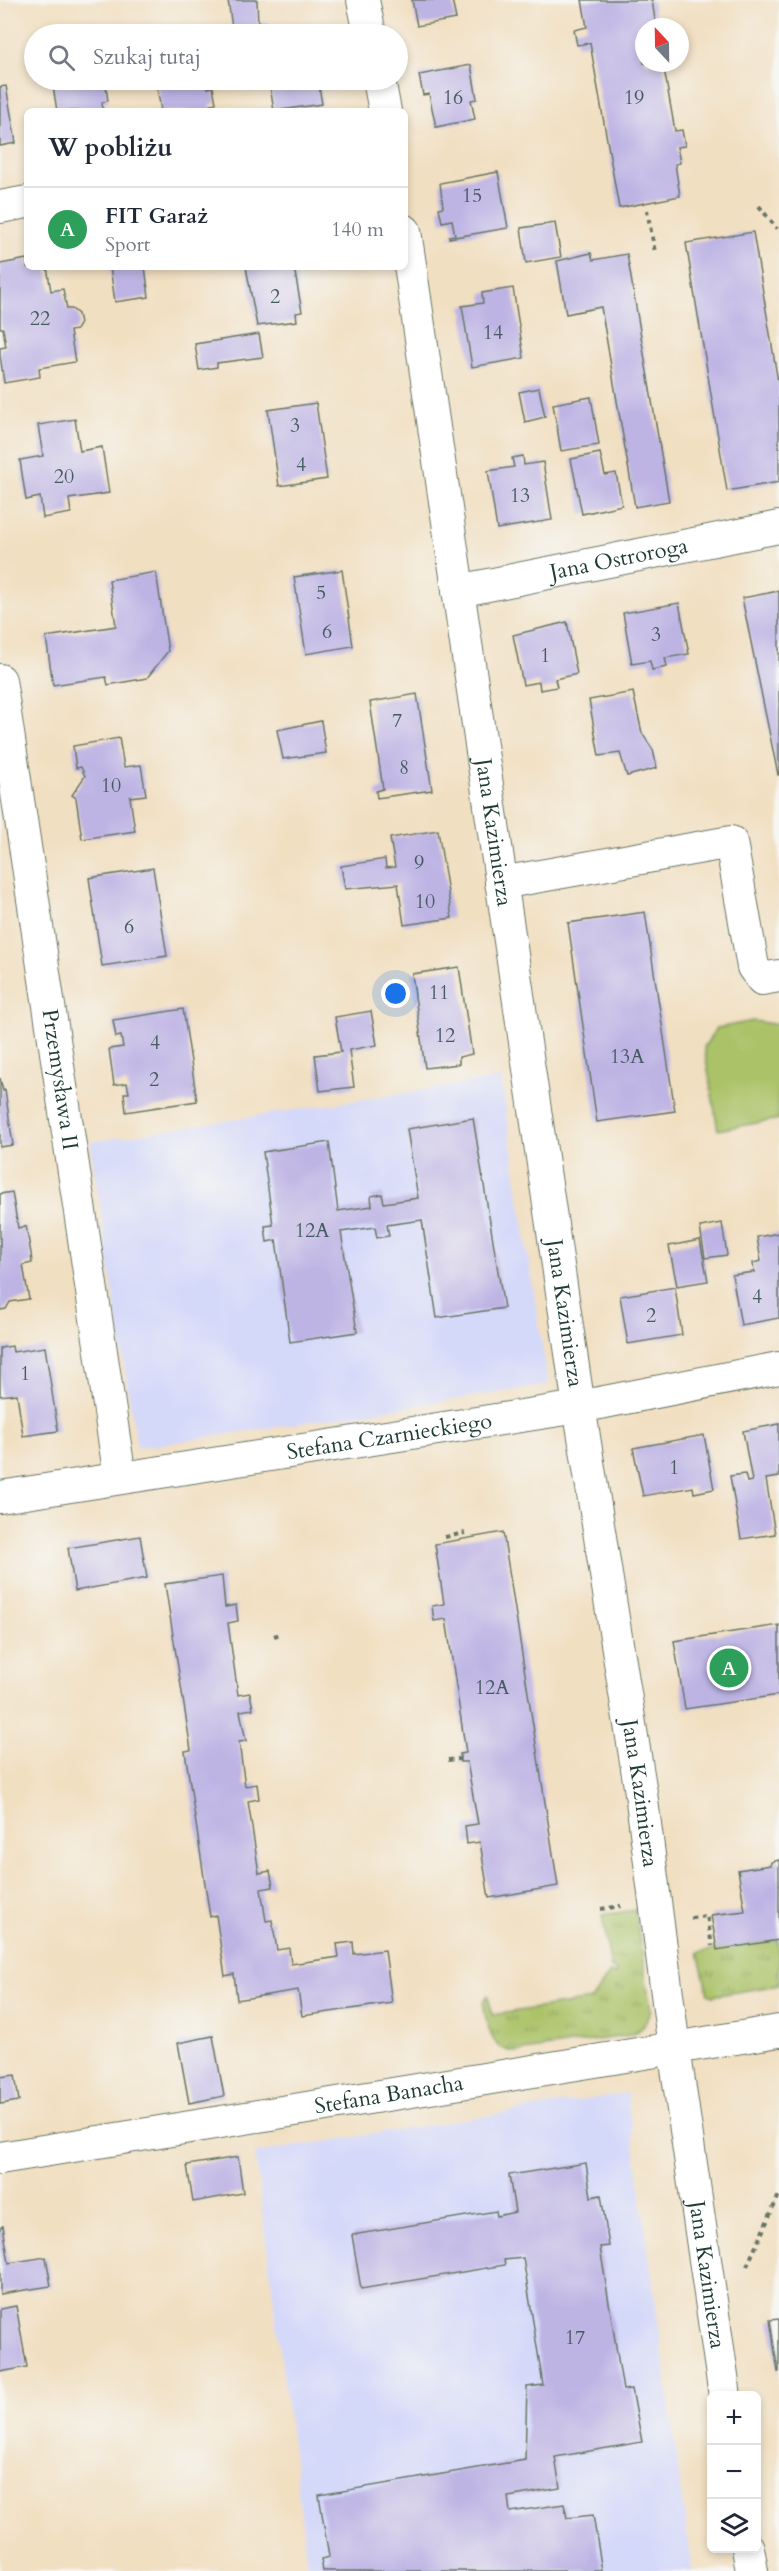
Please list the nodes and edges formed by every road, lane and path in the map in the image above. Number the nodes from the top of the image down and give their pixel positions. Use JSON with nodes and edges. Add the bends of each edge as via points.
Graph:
{"nodes":[{"id":1,"x":363,"y":0,"type":"edge"},
{"id":2,"x":368,"y":24,"type":"edge"},
{"id":3,"x":381,"y":90,"type":"edge"},
{"id":4,"x":384,"y":108,"type":"edge"},
{"id":5,"x":24,"y":203,"type":"edge"},
{"id":6,"x":759,"y":206,"type":"dead end"},
{"id":7,"x":0,"y":207,"type":"edge"},
{"id":8,"x":647,"y":210,"type":"dead end"},
{"id":9,"x":777,"y":230,"type":"dead end"},
{"id":10,"x":408,"y":251,"type":"edge"},
{"id":11,"x":655,"y":252,"type":"dead end"},
{"id":12,"x":779,"y":527,"type":"edge"},
{"id":13,"x":458,"y":591,"type":"junction"},
{"id":14,"x":0,"y":680,"type":"edge"},
{"id":15,"x":501,"y":883,"type":"junction"},
{"id":16,"x":779,"y":976,"type":"edge"},
{"id":17,"x":779,"y":1368,"type":"edge"},
{"id":18,"x":579,"y":1407,"type":"junction"},
{"id":19,"x":120,"y":1478,"type":"junction"},
{"id":20,"x":0,"y":1497,"type":"edge"},
{"id":21,"x":465,"y":1533,"type":"dead end"},
{"id":22,"x":445,"y":1537,"type":"dead end"},
{"id":23,"x":280,"y":1634,"type":"dead end"},
{"id":24,"x":274,"y":1636,"type":"dead end"},
{"id":25,"x":460,"y":1759,"type":"dead end"},
{"id":26,"x":448,"y":1760,"type":"dead end"},
{"id":27,"x":687,"y":1919,"type":"dead end"},
{"id":28,"x":712,"y":1946,"type":"dead end"},
{"id":29,"x":779,"y":2031,"type":"edge"},
{"id":30,"x":674,"y":2048,"type":"junction"},
{"id":31,"x":0,"y":2158,"type":"edge"},
{"id":32,"x":779,"y":2195,"type":"edge"},
{"id":33,"x":747,"y":2266,"type":"dead end"},
{"id":34,"x":724,"y":2391,"type":"edge"},
{"id":35,"x":749,"y":2553,"type":"edge"},
{"id":36,"x":752,"y":2571,"type":"edge"}],
"edges":[{"from":1,"to":2,"type":"street"},
{"from":3,"to":4,"type":"street"},
{"from":5,"to":7,"type":"street"},
{"from":6,"to":9,"type":"path"},
{"from":8,"to":11,"type":"path"},
{"from":10,"to":13,"type":"street","name":"Jana Kazimierza"},
{"from":12,"to":13,"type":"street","name":"Jana Ostroroga"},
{"from":13,"to":15,"type":"street","name":"Jana Kazimierza"},
{"from":14,"to":19,"type":"street","name":"Przemysława II"},
{"from":15,"to":16,"type":"street","via":[[731,842],[753,968],[762,979]]},
{"from":15,"to":18,"type":"street","name":"Jana Kazimierza"},
{"from":17,"to":18,"type":"street","name":"Stefana Czarnieckiego"},
{"from":18,"to":19,"type":"street","name":"Stefana Czarnieckiego"},
{"from":18,"to":30,"type":"street","name":"Jana Kazimierza","via":[[641,1792]]},
{"from":19,"to":20,"type":"street","name":"Stefana Czarnieckiego"},
{"from":21,"to":22,"type":"path"},
{"from":23,"to":24,"type":"path"},
{"from":25,"to":26,"type":"path"},
{"from":27,"to":28,"type":"path","via":[[707,1916]]},
{"from":29,"to":30,"type":"street","name":"Stefana Banacha"},
{"from":30,"to":31,"type":"street","name":"Stefana Banacha"},
{"from":30,"to":34,"type":"street","name":"Jana Kazimierza"},
{"from":32,"to":33,"type":"path"},
{"from":35,"to":36,"type":"street"}]}
